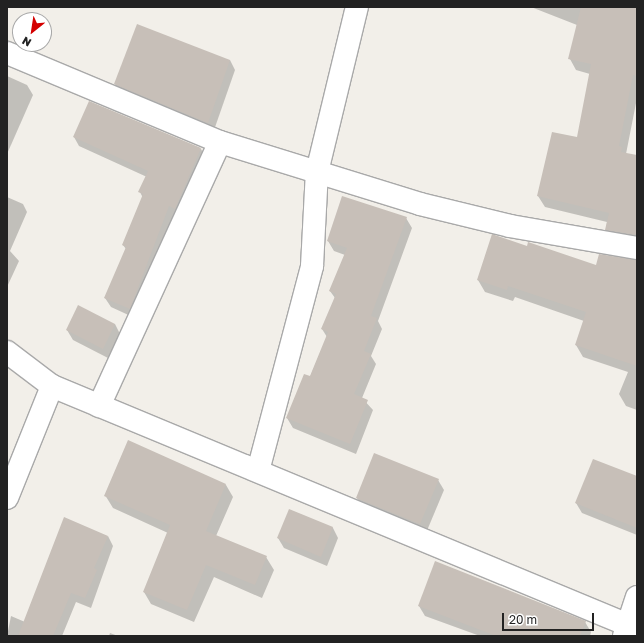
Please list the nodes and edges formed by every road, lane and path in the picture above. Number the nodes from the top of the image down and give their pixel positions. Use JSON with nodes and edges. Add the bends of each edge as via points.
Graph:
{"nodes":[{"id":1,"x":357,"y":7,"type":"edge"},
{"id":2,"x":7,"y":53,"type":"edge"},
{"id":3,"x":220,"y":142,"type":"junction"},
{"id":4,"x":316,"y":172,"type":"junction"},
{"id":5,"x":637,"y":248,"type":"edge"},
{"id":6,"x":7,"y":352,"type":"edge"},
{"id":7,"x":52,"y":386,"type":"junction"},
{"id":8,"x":99,"y":406,"type":"junction"},
{"id":9,"x":258,"y":471,"type":"junction"},
{"id":10,"x":7,"y":498,"type":"edge"},
{"id":11,"x":637,"y":597,"type":"edge"},
{"id":12,"x":626,"y":630,"type":"edge"}],
"edges":[{"from":1,"to":4,"type":"street"},
{"from":2,"to":3,"type":"street"},
{"from":3,"to":4,"type":"street"},
{"from":3,"to":8,"type":"street"},
{"from":4,"to":5,"type":"street","via":[[420,204],[510,226]]},
{"from":4,"to":9,"type":"street","via":[[312,266]]},
{"from":6,"to":7,"type":"street"},
{"from":7,"to":8,"type":"street"},
{"from":7,"to":10,"type":"street"},
{"from":8,"to":9,"type":"street"},
{"from":9,"to":12,"type":"street"},
{"from":11,"to":12,"type":"street"}]}
